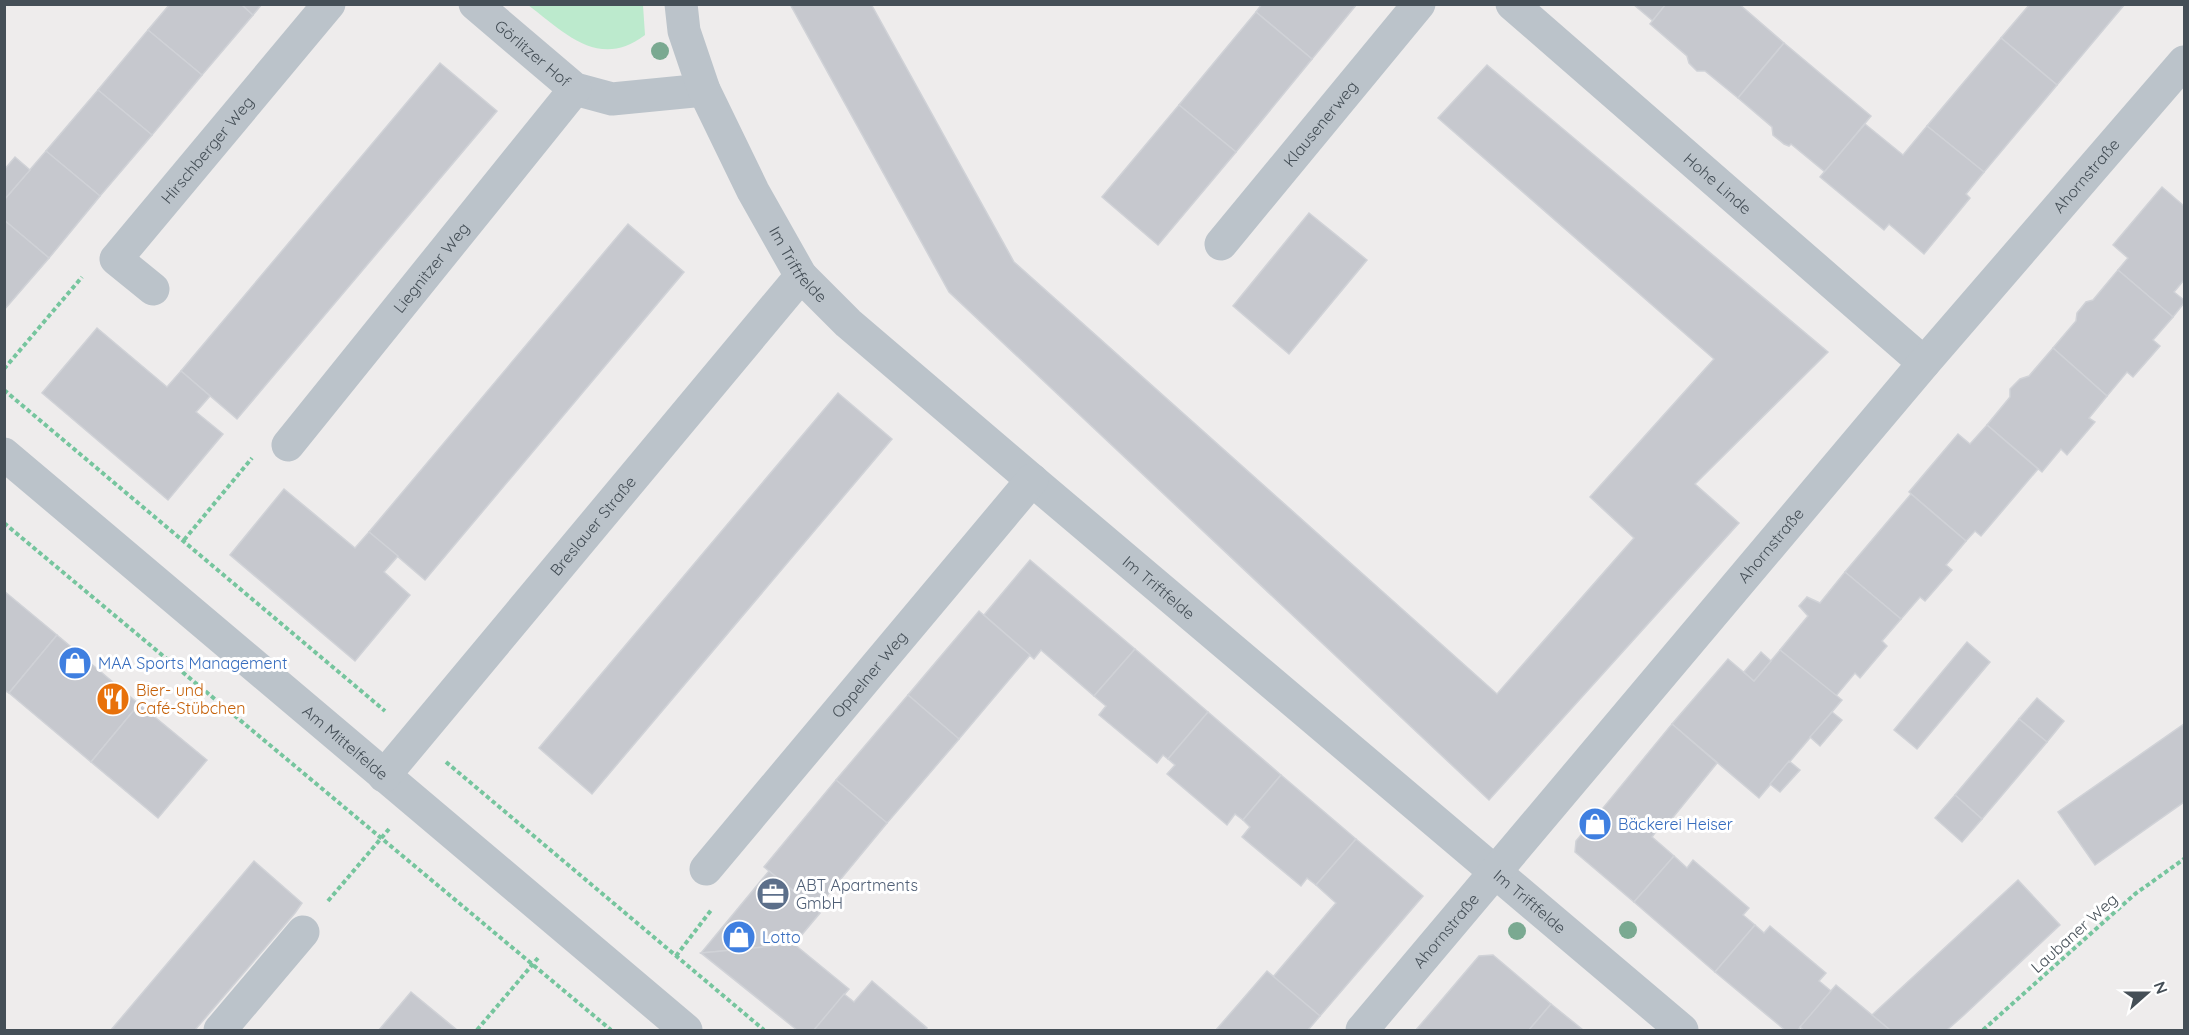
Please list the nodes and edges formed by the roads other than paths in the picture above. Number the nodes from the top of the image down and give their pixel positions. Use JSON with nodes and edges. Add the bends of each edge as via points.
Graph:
{"nodes":[{"id":1,"x":328,"y":4,"type":"edge"},
{"id":2,"x":475,"y":4,"type":"edge"},
{"id":3,"x":681,"y":4,"type":"edge"},
{"id":4,"x":1419,"y":4,"type":"edge"},
{"id":5,"x":1512,"y":4,"type":"edge"},
{"id":6,"x":2184,"y":62,"type":"edge"},
{"id":7,"x":575,"y":89,"type":"junction"},
{"id":8,"x":704,"y":90,"type":"junction"},
{"id":9,"x":1221,"y":244,"type":"dead end"},
{"id":10,"x":801,"y":276,"type":"junction"},
{"id":11,"x":153,"y":289,"type":"dead end"},
{"id":12,"x":1924,"y":363,"type":"junction"},
{"id":13,"x":288,"y":445,"type":"road end"},
{"id":14,"x":10,"y":469,"type":"edge"},
{"id":15,"x":1032,"y":480,"type":"junction"},
{"id":16,"x":384,"y":776,"type":"junction"},
{"id":17,"x":706,"y":869,"type":"road end"},
{"id":18,"x":1496,"y":873,"type":"junction"},
{"id":19,"x":303,"y":932,"type":"road end"},
{"id":20,"x":220,"y":1030,"type":"edge"},
{"id":21,"x":686,"y":1030,"type":"edge"},
{"id":22,"x":1362,"y":1030,"type":"edge"},
{"id":23,"x":1682,"y":1030,"type":"edge"}],
"edges":[{"from":1,"to":11,"type":"street","name":"Hirschberger Weg","via":[[116,259]]},
{"from":2,"to":7,"type":"street","name":"Görlitzer Hof"},
{"from":3,"to":8,"type":"street","name":"Im Triftfelde","via":[[684,31]]},
{"from":4,"to":9,"type":"street","name":"Klausenerweg"},
{"from":5,"to":12,"type":"street","name":"Hohe Linde"},
{"from":6,"to":12,"type":"street","name":"Ahornstraße"},
{"from":7,"to":8,"type":"street","name":"Görlitzer Hof","via":[[612,99]]},
{"from":7,"to":13,"type":"street","name":"Liegnitzer Weg"},
{"from":8,"to":10,"type":"street","name":"Im Triftfelde","via":[[753,191]]},
{"from":10,"to":15,"type":"street","name":"Im Triftfelde","via":[[848,322]]},
{"from":10,"to":16,"type":"street","name":"Breslauer Straße"},
{"from":12,"to":18,"type":"street","name":"Ahornstraße"},
{"from":14,"to":16,"type":"street","name":"Am Mittelfelde"},
{"from":15,"to":17,"type":"street","name":"Oppelner Weg"},
{"from":15,"to":18,"type":"street","name":"Im Triftfelde"},
{"from":16,"to":21,"type":"street","name":"Am Mittelfelde"},
{"from":18,"to":22,"type":"street","name":"Ahornstraße"},
{"from":18,"to":23,"type":"street","name":"Im Triftfelde"},
{"from":19,"to":20,"type":"street"}]}
